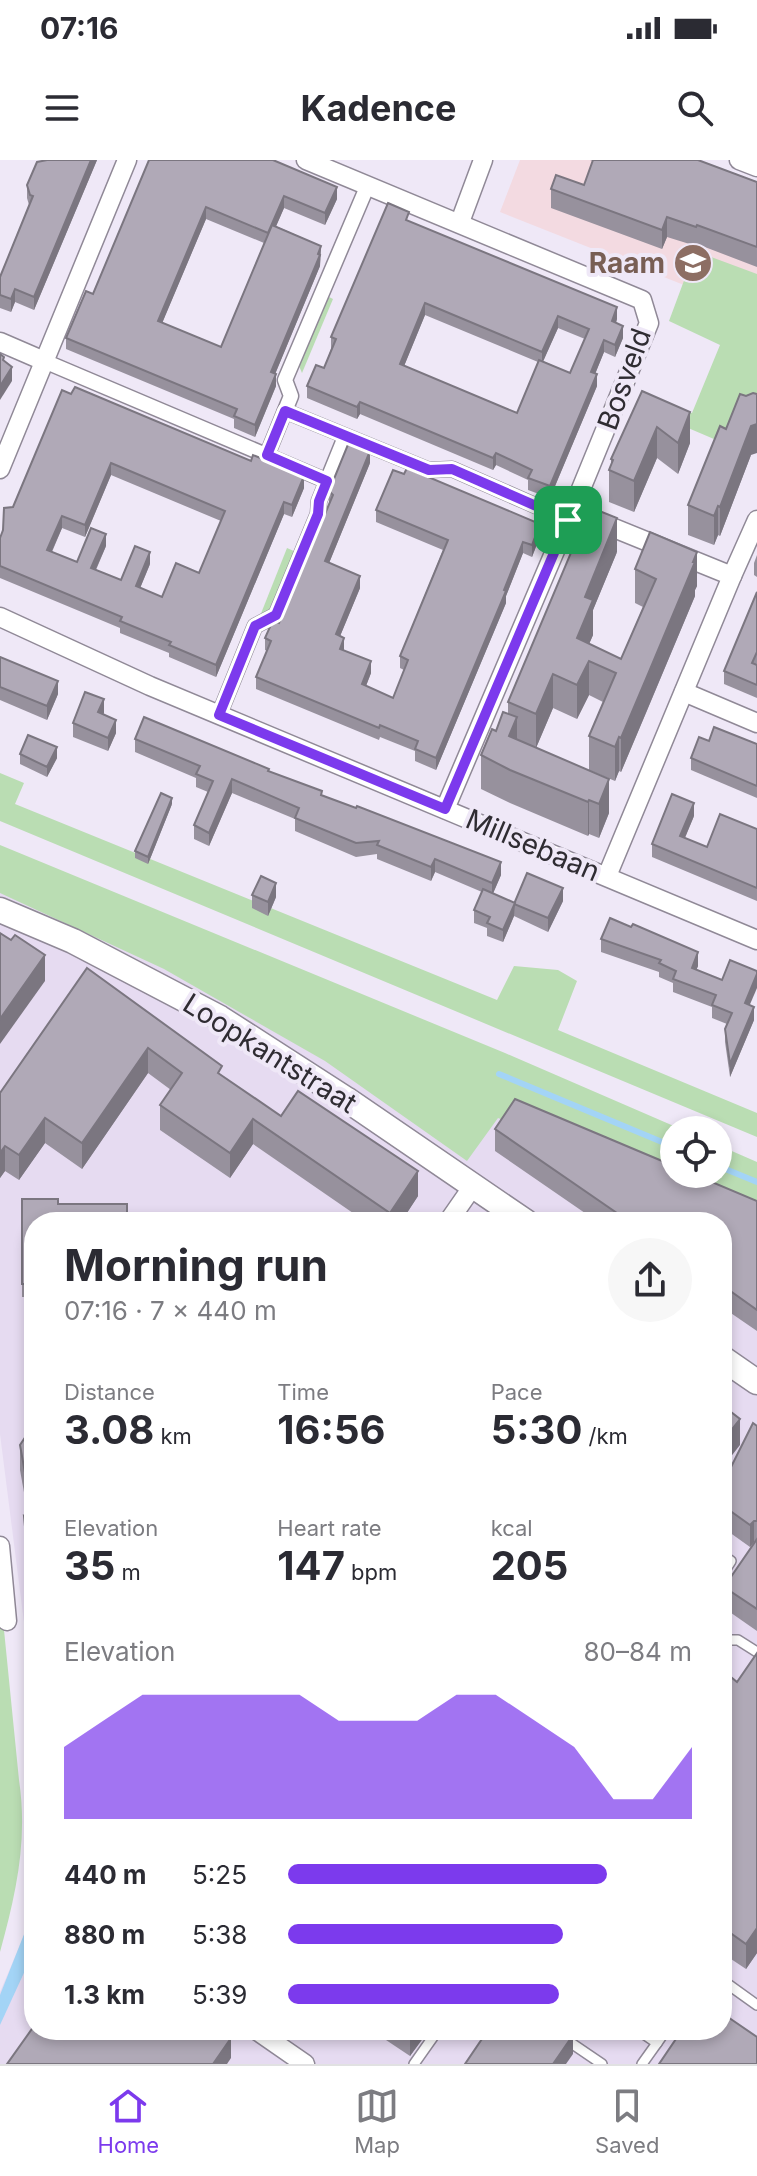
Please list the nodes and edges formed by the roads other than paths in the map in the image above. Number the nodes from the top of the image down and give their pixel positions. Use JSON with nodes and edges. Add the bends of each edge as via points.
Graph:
{"nodes":[{"id":1,"x":127,"y":160,"type":"edge"},
{"id":2,"x":306,"y":160,"type":"edge"},
{"id":3,"x":483,"y":160,"type":"edge"},
{"id":4,"x":739,"y":160,"type":"edge"},
{"id":5,"x":757,"y":167,"type":"edge"},
{"id":6,"x":367,"y":187,"type":"junction"},
{"id":7,"x":460,"y":222,"type":"junction"},
{"id":8,"x":0,"y":342,"type":"edge"},
{"id":9,"x":44,"y":361,"type":"junction"},
{"id":10,"x":285,"y":411,"type":"junction"},
{"id":11,"x":345,"y":437,"type":"junction"},
{"id":12,"x":267,"y":455,"type":"junction"},
{"id":13,"x":0,"y":469,"type":"edge"},
{"id":14,"x":327,"y":481,"type":"junction"},
{"id":15,"x":570,"y":515,"type":"junction"},
{"id":16,"x":757,"y":520,"type":"edge"},
{"id":17,"x":732,"y":576,"type":"junction"},
{"id":18,"x":0,"y":617,"type":"edge"},
{"id":19,"x":684,"y":692,"type":"junction"},
{"id":20,"x":219,"y":715,"type":"junction"},
{"id":21,"x":757,"y":723,"type":"edge"},
{"id":22,"x":445,"y":809,"type":"junction"},
{"id":23,"x":607,"y":876,"type":"junction"},
{"id":24,"x":0,"y":910,"type":"edge"},
{"id":25,"x":757,"y":940,"type":"edge"},
{"id":26,"x":473,"y":1186,"type":"junction"},
{"id":27,"x":455,"y":1212,"type":"edge"},
{"id":28,"x":511,"y":1212,"type":"edge"},
{"id":29,"x":732,"y":1365,"type":"edge"},
{"id":30,"x":757,"y":1382,"type":"edge"},
{"id":31,"x":0,"y":1546,"type":"edge"},
{"id":32,"x":7,"y":1621,"type":"dead end"},
{"id":33,"x":732,"y":1640,"type":"edge"},
{"id":34,"x":757,"y":1652,"type":"edge"},
{"id":35,"x":732,"y":1987,"type":"edge"},
{"id":36,"x":757,"y":2005,"type":"edge"},
{"id":37,"x":270,"y":2040,"type":"edge"},
{"id":38,"x":431,"y":2040,"type":"edge"},
{"id":39,"x":567,"y":2040,"type":"edge"},
{"id":40,"x":653,"y":2040,"type":"edge"},
{"id":41,"x":659,"y":2040,"type":"edge"},
{"id":42,"x":657,"y":2043,"type":"junction"},
{"id":43,"x":305,"y":2064,"type":"edge"},
{"id":44,"x":414,"y":2064,"type":"edge"},
{"id":45,"x":602,"y":2064,"type":"edge"},
{"id":46,"x":642,"y":2064,"type":"edge"}],
"edges":[{"from":1,"to":9,"type":"street"},
{"from":2,"to":6,"type":"street","name":"Bosveld"},
{"from":3,"to":7,"type":"street"},
{"from":4,"to":5,"type":"street"},
{"from":6,"to":7,"type":"street","name":"Bosveld"},
{"from":6,"to":10,"type":"street","via":[[285,380],[291,396]]},
{"from":7,"to":15,"type":"street","name":"Bosveld","via":[[642,300],[649,323]]},
{"from":8,"to":9,"type":"street"},
{"from":9,"to":12,"type":"street"},
{"from":9,"to":13,"type":"street"},
{"from":10,"to":11,"type":"street"},
{"from":10,"to":12,"type":"street"},
{"from":11,"to":14,"type":"street"},
{"from":11,"to":15,"type":"street","via":[[429,470],[452,469]]},
{"from":12,"to":14,"type":"street"},
{"from":14,"to":20,"type":"street","via":[[276,615],[255,626]]},
{"from":15,"to":17,"type":"street"},
{"from":15,"to":22,"type":"street","name":"Bosveld"},
{"from":16,"to":17,"type":"street"},
{"from":17,"to":19,"type":"street"},
{"from":18,"to":20,"type":"street","name":"Millsebaan"},
{"from":19,"to":21,"type":"street"},
{"from":19,"to":23,"type":"street"},
{"from":20,"to":22,"type":"street","name":"Millsebaan"},
{"from":22,"to":23,"type":"street","name":"Millsebaan"},
{"from":23,"to":25,"type":"street","name":"Millsebaan"},
{"from":24,"to":26,"type":"street","name":"Loopkantstraat","via":[[73,941],[220,1018]]},
{"from":26,"to":27,"type":"street"},
{"from":26,"to":28,"type":"street","name":"Loopkantstraat"},
{"from":29,"to":30,"type":"street"},
{"from":31,"to":32,"type":"street"},
{"from":33,"to":34,"type":"lane"},
{"from":35,"to":36,"type":"lane"},
{"from":37,"to":43,"type":"street"},
{"from":38,"to":44,"type":"lane"},
{"from":39,"to":45,"type":"lane"},
{"from":40,"to":42,"type":"lane"},
{"from":41,"to":42,"type":"lane"},
{"from":42,"to":46,"type":"lane"}]}
